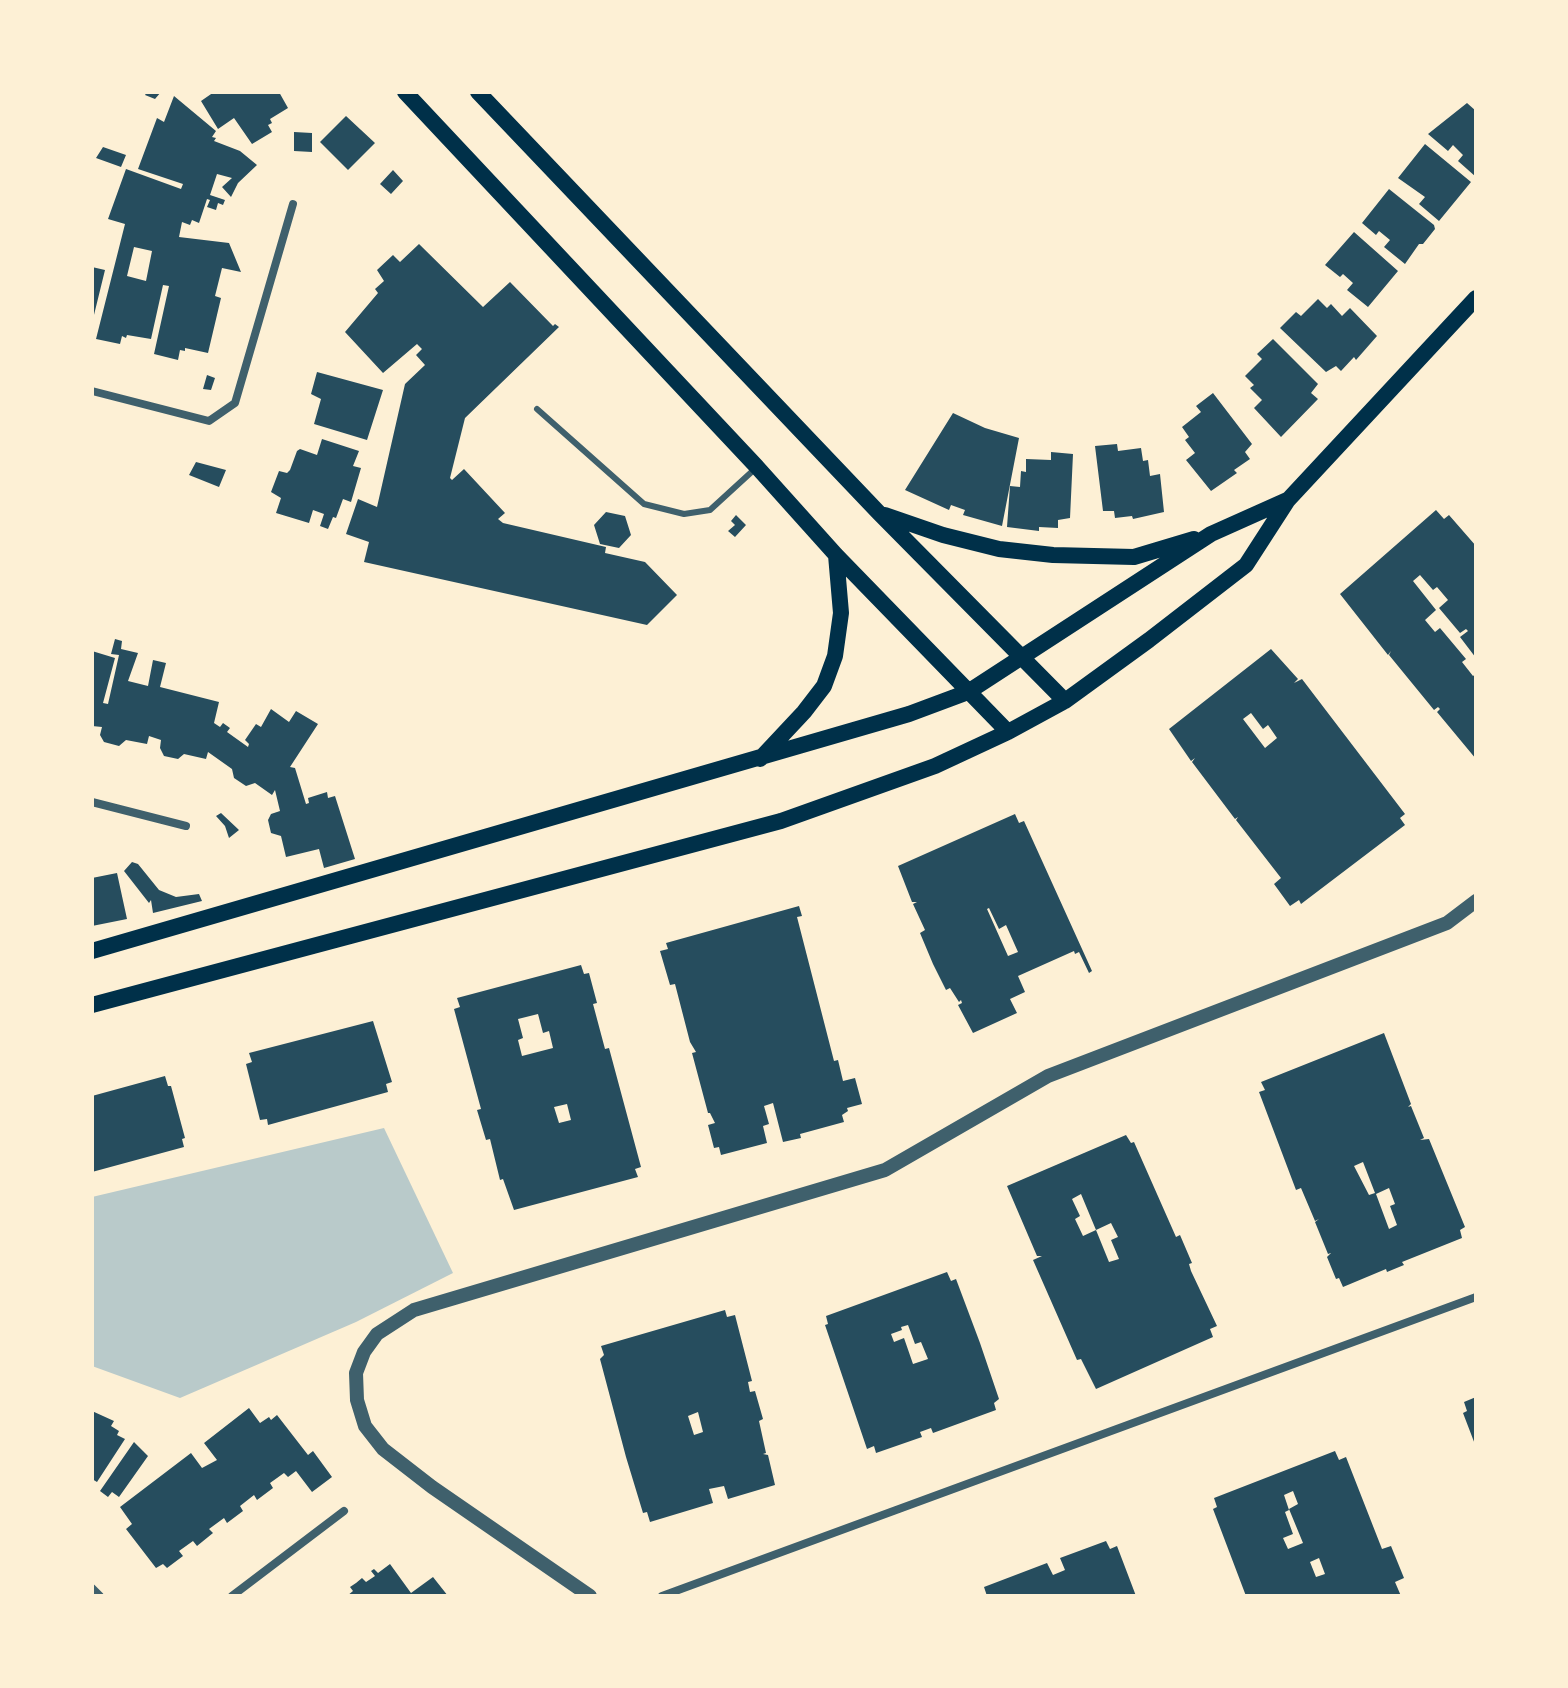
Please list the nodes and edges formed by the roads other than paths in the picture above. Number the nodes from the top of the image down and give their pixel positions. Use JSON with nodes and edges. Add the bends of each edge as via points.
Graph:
{"nodes":[{"id":1,"x":405,"y":92,"type":"edge"},
{"id":2,"x":478,"y":92,"type":"edge"},
{"id":3,"x":293,"y":204,"type":"dead end"},
{"id":4,"x":1476,"y":298,"type":"edge"},
{"id":5,"x":92,"y":391,"type":"edge"},
{"id":6,"x":537,"y":409,"type":"dead end"},
{"id":7,"x":757,"y":467,"type":"junction"},
{"id":8,"x":1288,"y":500,"type":"junction"},
{"id":9,"x":879,"y":513,"type":"junction"},
{"id":10,"x":1211,"y":534,"type":"junction"},
{"id":11,"x":836,"y":555,"type":"junction"},
{"id":12,"x":1022,"y":658,"type":"junction"},
{"id":13,"x":968,"y":692,"type":"junction"},
{"id":14,"x":1065,"y":701,"type":"junction"},
{"id":15,"x":1008,"y":732,"type":"junction"},
{"id":16,"x":759,"y":759,"type":"junction"},
{"id":17,"x":92,"y":802,"type":"edge"},
{"id":18,"x":186,"y":826,"type":"dead end"},
{"id":19,"x":1476,"y":901,"type":"edge"},
{"id":20,"x":92,"y":951,"type":"edge"},
{"id":21,"x":92,"y":1005,"type":"edge"},
{"id":22,"x":1476,"y":1297,"type":"edge"},
{"id":23,"x":344,"y":1511,"type":"dead end"},
{"id":24,"x":92,"y":1588,"type":"edge"},
{"id":25,"x":100,"y":1596,"type":"edge"},
{"id":26,"x":232,"y":1596,"type":"edge"},
{"id":27,"x":590,"y":1596,"type":"edge"},
{"id":28,"x":662,"y":1596,"type":"edge"}],
"edges":[{"from":1,"to":7,"type":"main road"},
{"from":2,"to":9,"type":"main road"},
{"from":3,"to":5,"type":"street","via":[[235,403],[209,421]]},
{"from":4,"to":8,"type":"main road"},
{"from":6,"to":7,"type":"lane","via":[[644,504],[684,514],[710,510]]},
{"from":7,"to":11,"type":"main road"},
{"from":8,"to":10,"type":"main road"},
{"from":8,"to":14,"type":"main road","via":[[1246,565]]},
{"from":9,"to":10,"type":"main road","via":[[999,549],[1053,555],[1134,557]]},
{"from":9,"to":12,"type":"main road"},
{"from":10,"to":12,"type":"main road"},
{"from":11,"to":13,"type":"main road"},
{"from":11,"to":16,"type":"main road","via":[[841,613],[824,686]]},
{"from":12,"to":13,"type":"main road"},
{"from":12,"to":14,"type":"main road"},
{"from":13,"to":15,"type":"main road"},
{"from":13,"to":16,"type":"main road"},
{"from":14,"to":15,"type":"main road"},
{"from":15,"to":21,"type":"main road","via":[[935,766],[781,821]]},
{"from":16,"to":20,"type":"main road"},
{"from":17,"to":18,"type":"street"},
{"from":19,"to":27,"type":"street","via":[[1447,923],[1048,1076],[885,1170],[414,1310],[377,1334],[356,1373],[357,1400],[365,1426],[383,1449]]},
{"from":22,"to":28,"type":"street"},
{"from":23,"to":26,"type":"street"},
{"from":24,"to":25,"type":"street"}]}
